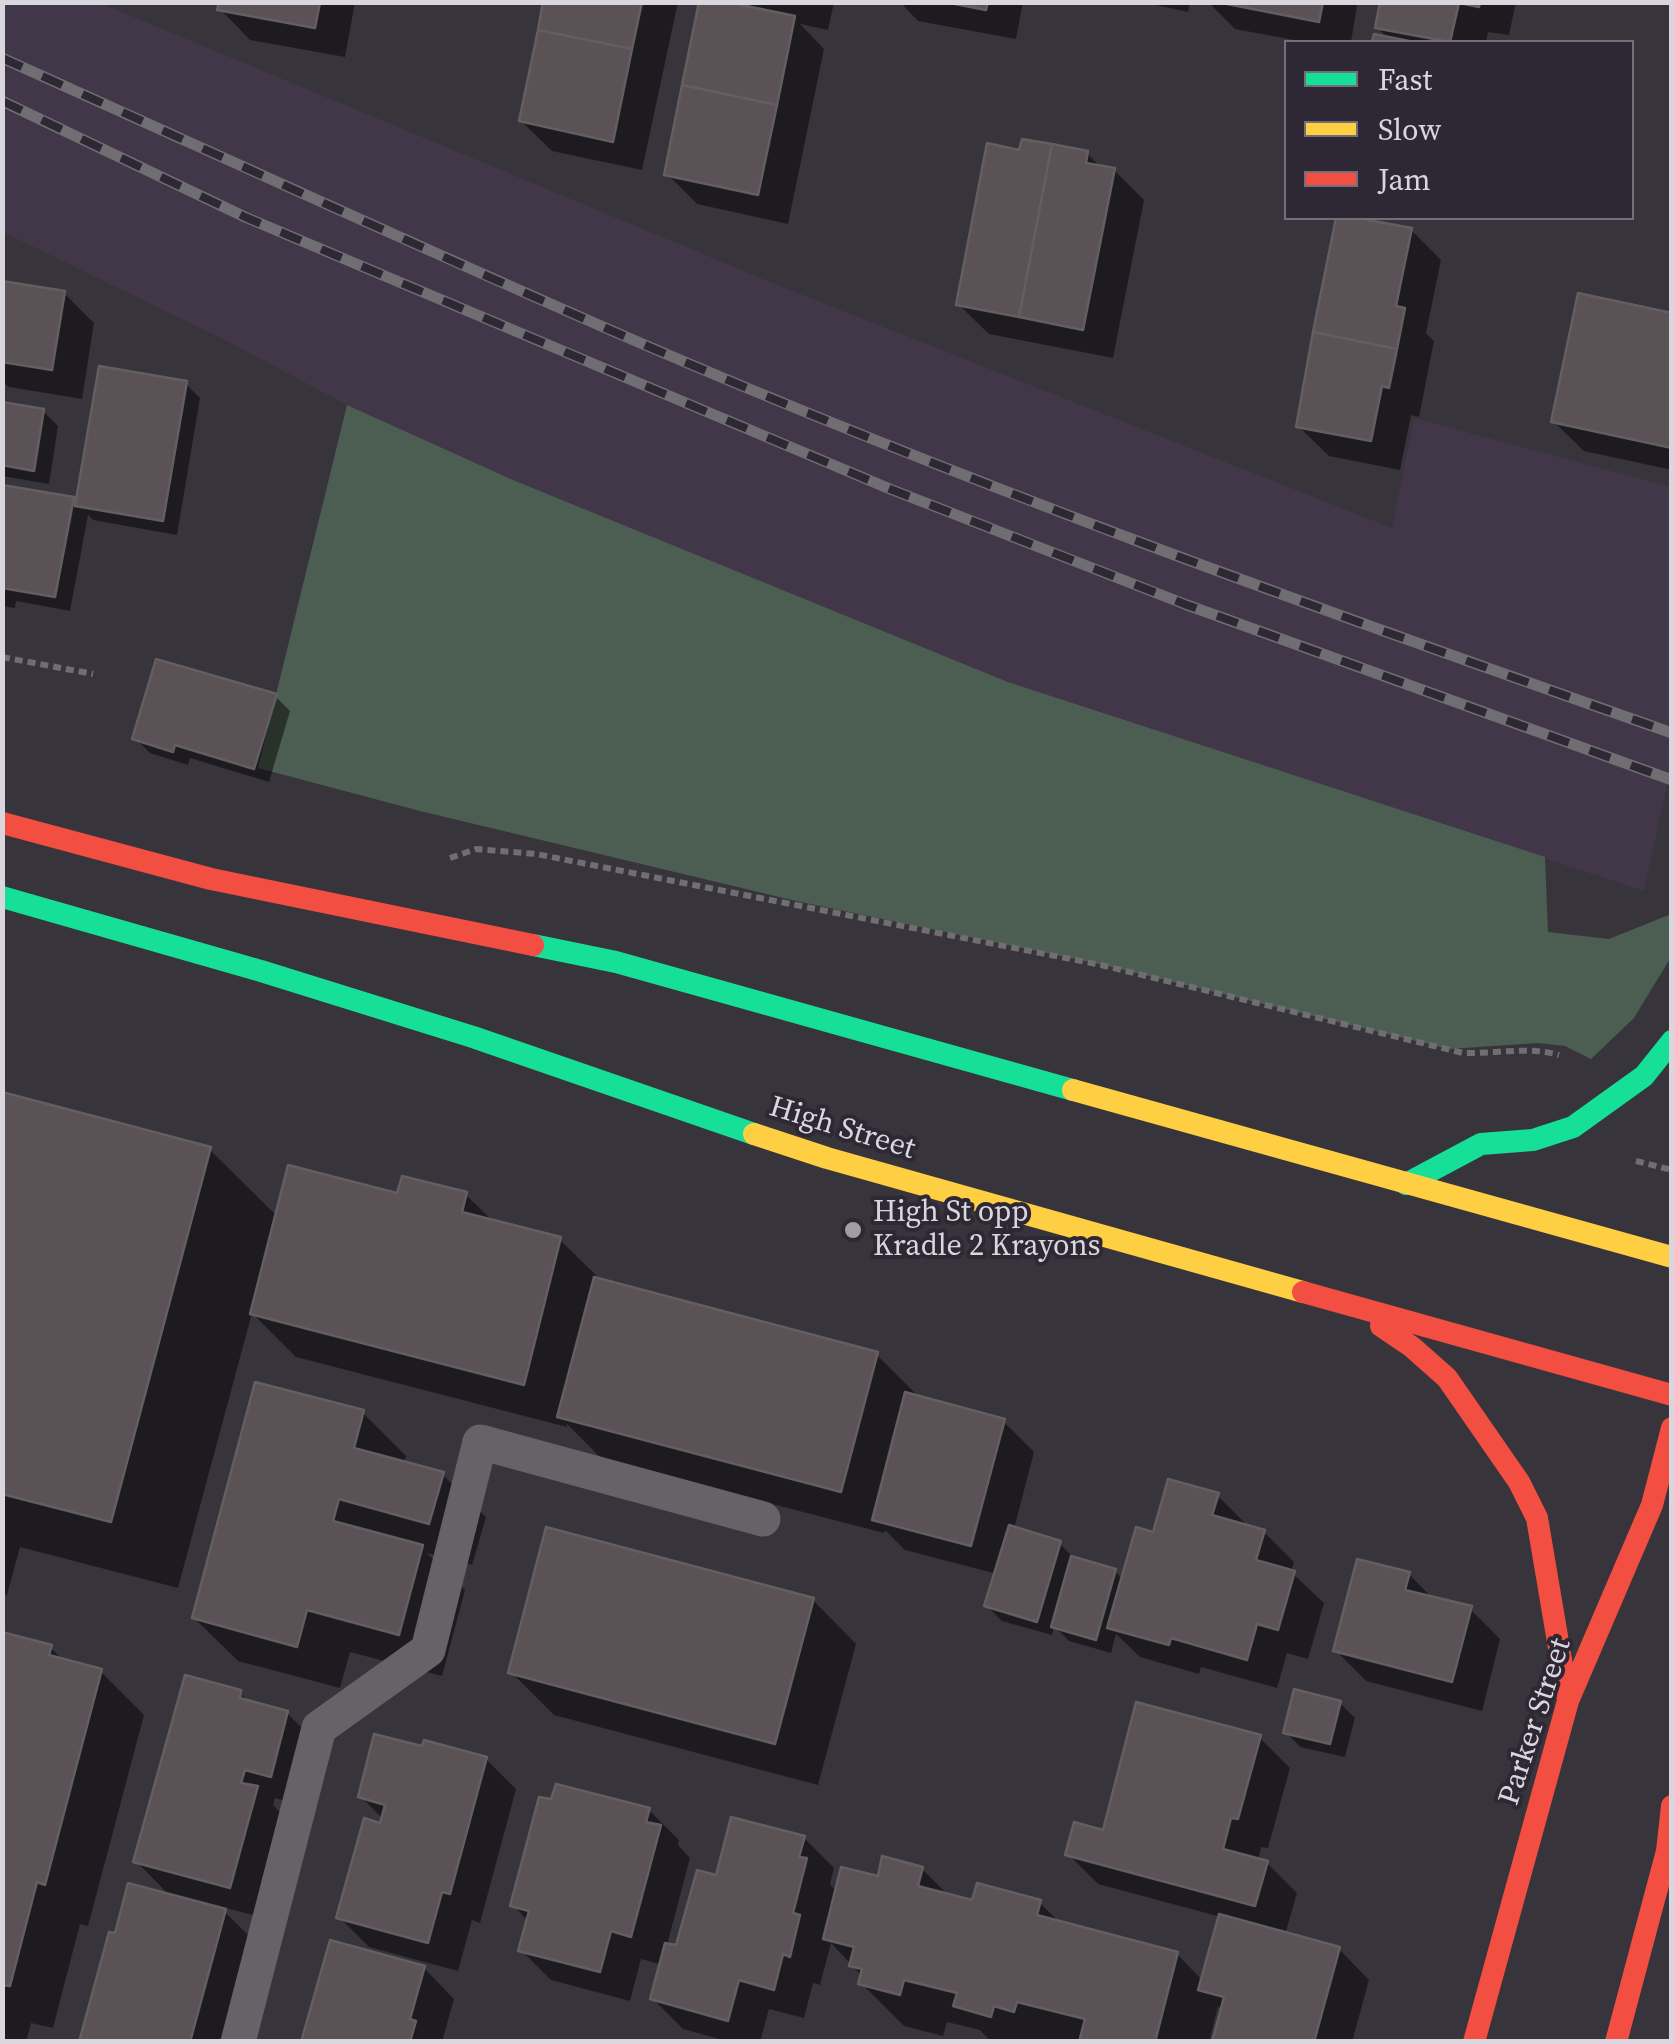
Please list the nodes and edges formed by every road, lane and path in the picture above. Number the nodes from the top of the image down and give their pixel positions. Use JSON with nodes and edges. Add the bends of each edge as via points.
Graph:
{"nodes":[{"id":1,"x":2,"y":657,"type":"edge"},
{"id":2,"x":93,"y":674,"type":"dead end"},
{"id":3,"x":2,"y":823,"type":"edge"},
{"id":4,"x":445,"y":860,"type":"dead end"},
{"id":5,"x":2,"y":898,"type":"edge"},
{"id":6,"x":1672,"y":1041,"type":"edge"},
{"id":7,"x":1564,"y":1057,"type":"dead end"},
{"id":8,"x":1655,"y":1165,"type":"dead end"},
{"id":9,"x":1672,"y":1170,"type":"edge"},
{"id":10,"x":1406,"y":1184,"type":"junction"},
{"id":11,"x":1672,"y":1258,"type":"edge"},
{"id":12,"x":1351,"y":1306,"type":"junction"},
{"id":13,"x":1672,"y":1395,"type":"edge"},
{"id":14,"x":1672,"y":1428,"type":"edge"},
{"id":15,"x":763,"y":1519,"type":"dead end"},
{"id":16,"x":1568,"y":1701,"type":"junction"},
{"id":17,"x":1672,"y":1806,"type":"edge"},
{"id":18,"x":1669,"y":1848,"type":"edge"},
{"id":19,"x":238,"y":2042,"type":"edge"},
{"id":20,"x":1474,"y":2042,"type":"edge"},
{"id":21,"x":1616,"y":2042,"type":"edge"}],
"edges":[{"from":1,"to":2,"type":"path"},
{"from":3,"to":10,"type":"highway","via":[[211,879],[616,962]]},
{"from":4,"to":7,"type":"path","via":[[476,849],[536,854],[1101,965],[1463,1053],[1538,1049]]},
{"from":5,"to":12,"type":"highway","name":"High Street","via":[[473,1037],[827,1158]]},
{"from":6,"to":10,"type":"highway","via":[[1644,1076],[1573,1127],[1533,1140],[1482,1144]]},
{"from":8,"to":9,"type":"path"},
{"from":10,"to":11,"type":"highway"},
{"from":12,"to":13,"type":"highway","name":"High Street"},
{"from":12,"to":16,"type":"highway","via":[[1447,1378],[1519,1482],[1537,1518]]},
{"from":14,"to":16,"type":"highway","name":"Parker Street","via":[[1652,1505]]},
{"from":15,"to":19,"type":"lane","via":[[480,1442],[428,1650],[319,1728]]},
{"from":16,"to":20,"type":"highway","name":"Parker Street"},
{"from":17,"to":18,"type":"highway"},
{"from":18,"to":21,"type":"highway"}]}
